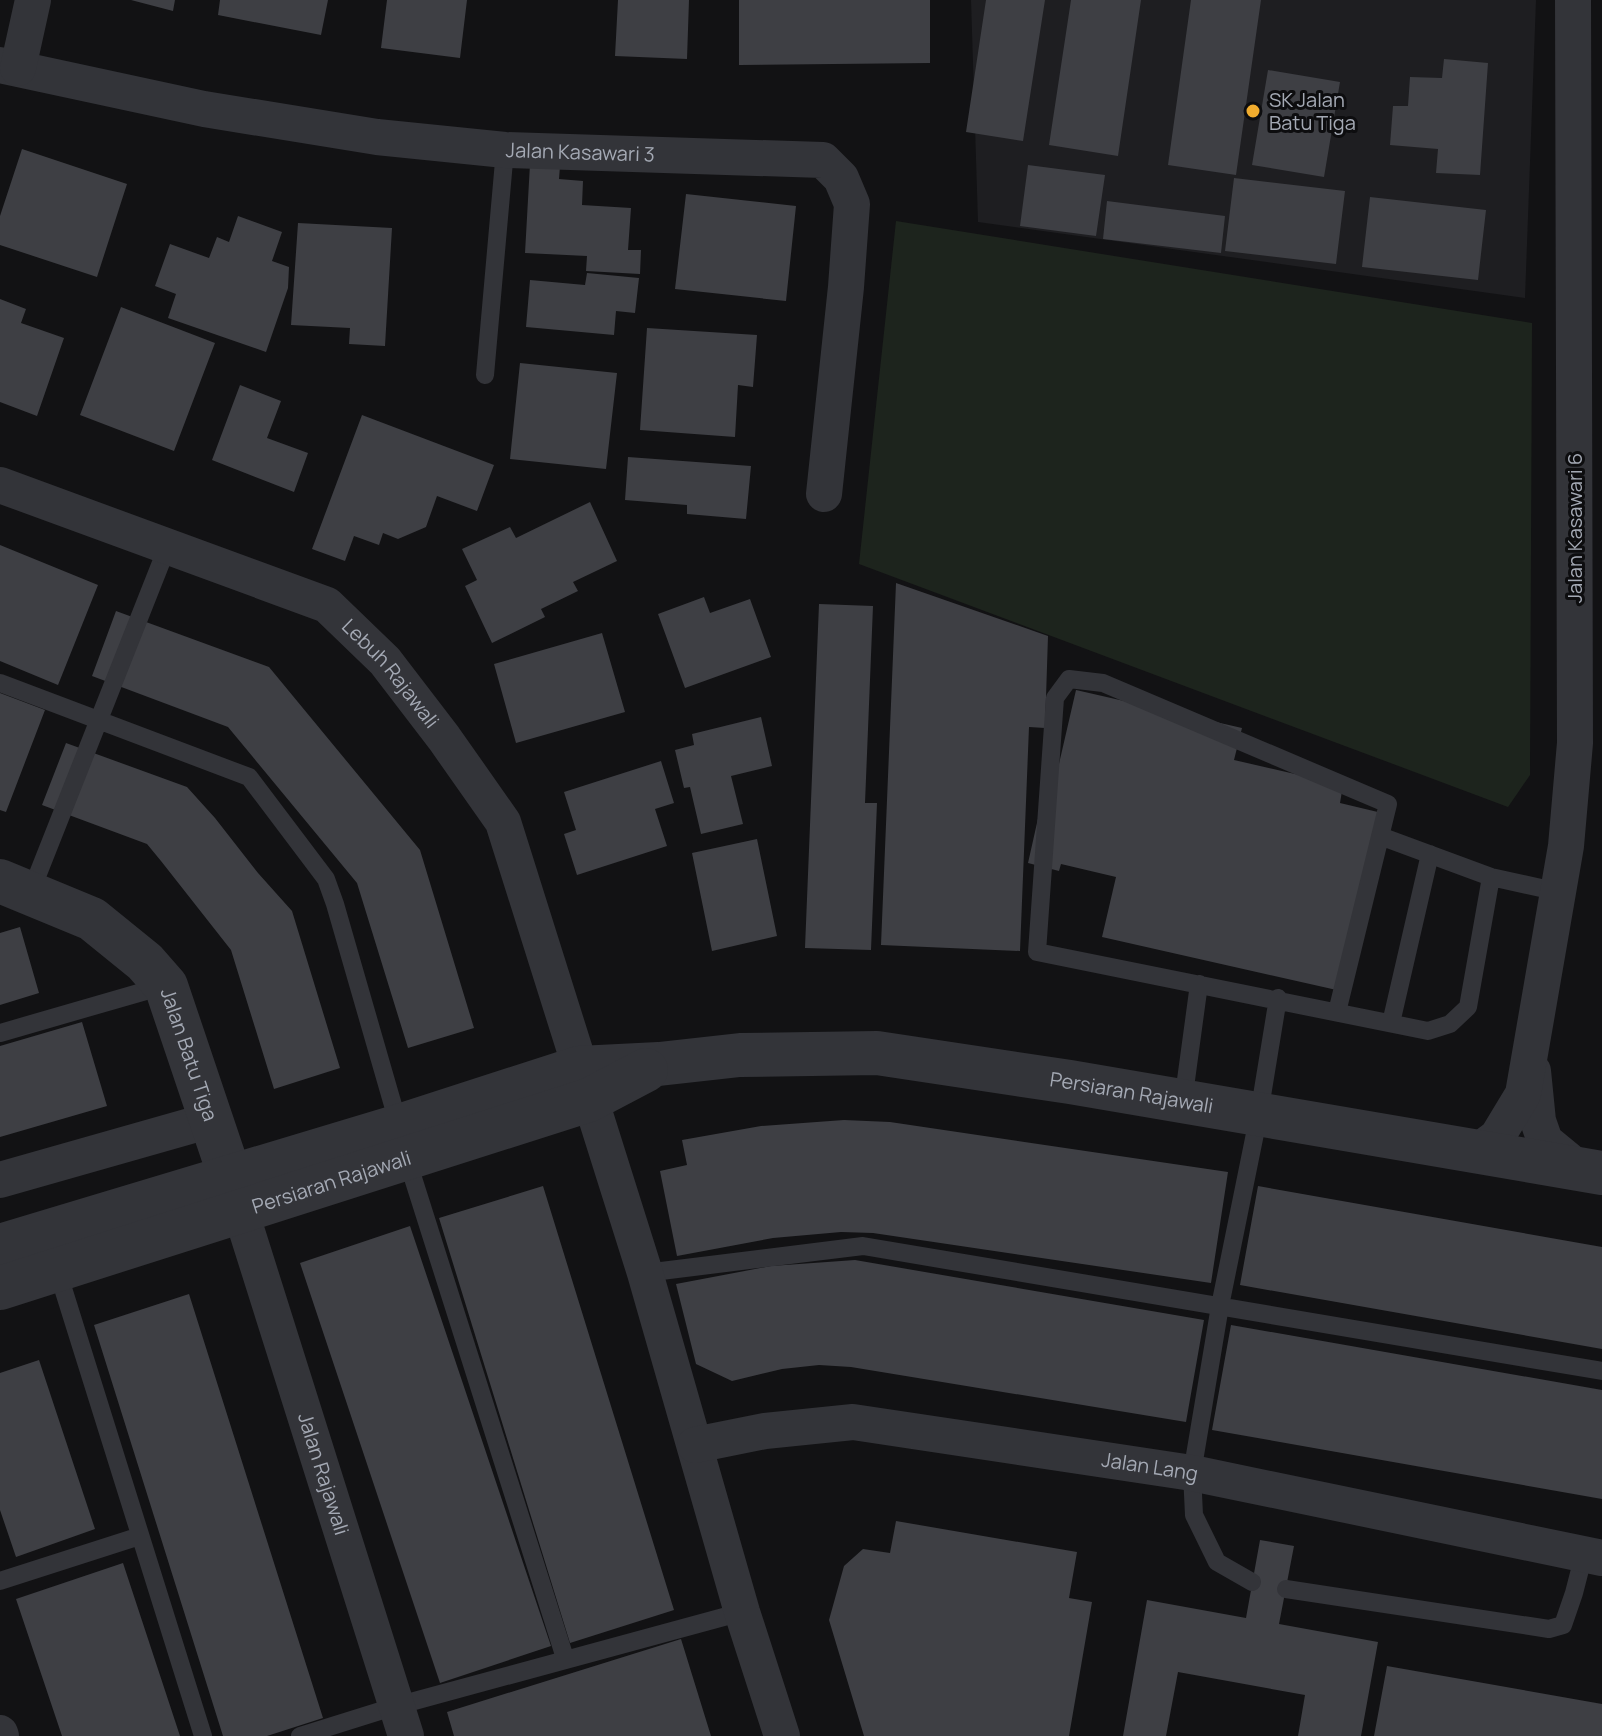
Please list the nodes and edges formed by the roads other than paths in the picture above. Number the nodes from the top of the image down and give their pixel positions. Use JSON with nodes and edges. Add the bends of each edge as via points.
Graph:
{"nodes":[{"id":1,"x":33,"y":0,"type":"edge"},
{"id":2,"x":1573,"y":0,"type":"edge"},
{"id":3,"x":9,"y":66,"type":"edge"},
{"id":4,"x":1588,"y":119,"type":"edge"},
{"id":5,"x":505,"y":150,"type":"junction"},
{"id":6,"x":485,"y":375,"type":"dead end"},
{"id":7,"x":0,"y":485,"type":"edge"},
{"id":8,"x":1588,"y":492,"type":"edge"},
{"id":9,"x":824,"y":494,"type":"dead end"},
{"id":10,"x":168,"y":545,"type":"junction"},
{"id":11,"x":0,"y":683,"type":"edge"},
{"id":12,"x":99,"y":720,"type":"junction"},
{"id":13,"x":1380,"y":836,"type":"junction"},
{"id":14,"x":1430,"y":854,"type":"junction"},
{"id":15,"x":1491,"y":877,"type":"junction"},
{"id":16,"x":15,"y":888,"type":"edge"},
{"id":17,"x":1559,"y":892,"type":"junction"},
{"id":18,"x":1199,"y":984,"type":"junction"},
{"id":19,"x":166,"y":986,"type":"junction"},
{"id":20,"x":1278,"y":998,"type":"junction"},
{"id":21,"x":1337,"y":1012,"type":"junction"},
{"id":22,"x":1391,"y":1023,"type":"junction"},
{"id":23,"x":0,"y":1033,"type":"edge"},
{"id":24,"x":1532,"y":1053,"type":"junction"},
{"id":25,"x":584,"y":1084,"type":"junction"},
{"id":26,"x":1183,"y":1102,"type":"junction"},
{"id":27,"x":1259,"y":1114,"type":"junction"},
{"id":28,"x":211,"y":1120,"type":"junction"},
{"id":29,"x":403,"y":1142,"type":"junction"},
{"id":30,"x":1477,"y":1152,"type":"junction"},
{"id":31,"x":1590,"y":1171,"type":"edge"},
{"id":32,"x":0,"y":1180,"type":"edge"},
{"id":33,"x":234,"y":1194,"type":"junction"},
{"id":34,"x":0,"y":1246,"type":"edge"},
{"id":35,"x":57,"y":1269,"type":"junction"},
{"id":36,"x":645,"y":1273,"type":"junction"},
{"id":37,"x":0,"y":1288,"type":"edge"},
{"id":38,"x":1220,"y":1306,"type":"junction"},
{"id":39,"x":1602,"y":1371,"type":"edge"},
{"id":40,"x":695,"y":1445,"type":"junction"},
{"id":41,"x":1192,"y":1473,"type":"junction"},
{"id":42,"x":140,"y":1536,"type":"junction"},
{"id":43,"x":1593,"y":1556,"type":"edge"},
{"id":44,"x":0,"y":1581,"type":"edge"},
{"id":45,"x":1252,"y":1582,"type":"dead end"},
{"id":46,"x":1286,"y":1589,"type":"dead end"},
{"id":47,"x":742,"y":1612,"type":"junction"},
{"id":48,"x":565,"y":1658,"type":"junction"},
{"id":49,"x":401,"y":1721,"type":"edge"},
{"id":50,"x":203,"y":1736,"type":"edge"},
{"id":51,"x":300,"y":1736,"type":"edge"},
{"id":52,"x":782,"y":1736,"type":"edge"}],
"edges":[{"from":1,"to":3,"type":"street"},
{"from":2,"to":4,"type":"street","name":"Jalan Kasawari 6"},
{"from":3,"to":5,"type":"street","name":"Jalan Kasawari 3","via":[[204,109],[377,137]]},
{"from":4,"to":8,"type":"street","name":"Jalan Kasawari 6"},
{"from":5,"to":6,"type":"lane"},
{"from":5,"to":9,"type":"street","name":"Jalan Kasawari 3","via":[[823,160],[841,178],[852,204]]},
{"from":7,"to":10,"type":"street","name":"Lebuh Rajawali"},
{"from":8,"to":17,"type":"street","name":"Jalan Kasawari 6","via":[[1575,743]]},
{"from":10,"to":12,"type":"lane"},
{"from":10,"to":25,"type":"street","name":"Lebuh Rajawali","via":[[327,605],[385,661],[503,822]]},
{"from":11,"to":12,"type":"lane"},
{"from":12,"to":16,"type":"lane"},
{"from":12,"to":29,"type":"lane","via":[[249,777],[326,879]]},
{"from":13,"to":14,"type":"lane"},
{"from":13,"to":18,"type":"lane","via":[[1388,804],[1103,683],[1069,679],[1055,698],[1037,952]]},
{"from":13,"to":21,"type":"lane"},
{"from":14,"to":15,"type":"lane"},
{"from":14,"to":22,"type":"lane"},
{"from":15,"to":17,"type":"lane"},
{"from":15,"to":22,"type":"lane","via":[[1468,1007],[1450,1024],[1428,1031]]},
{"from":16,"to":19,"type":"street","name":"Jalan Batu Tiga","via":[[92,919]]},
{"from":17,"to":24,"type":"street","name":"Jalan Kasawari 6"},
{"from":18,"to":20,"type":"lane"},
{"from":18,"to":26,"type":"lane"},
{"from":19,"to":23,"type":"lane"},
{"from":19,"to":28,"type":"street","name":"Jalan Batu Tiga"},
{"from":20,"to":21,"type":"lane"},
{"from":20,"to":27,"type":"lane"},
{"from":21,"to":22,"type":"lane"},
{"from":24,"to":30,"type":"street","via":[[1512,1116]]},
{"from":24,"to":31,"type":"street","via":[[1538,1121],[1545,1141]]},
{"from":25,"to":26,"type":"street","name":"Persiaran Rajawali","via":[[659,1064],[740,1055],[877,1053]]},
{"from":25,"to":29,"type":"street","name":"Persiaran Rajawali"},
{"from":25,"to":36,"type":"street","name":"Lebuh Rajawali"},
{"from":26,"to":27,"type":"street","name":"Persiaran Rajawali"},
{"from":27,"to":30,"type":"street","name":"Persiaran Rajawali"},
{"from":27,"to":38,"type":"lane"},
{"from":28,"to":32,"type":"street"},
{"from":28,"to":33,"type":"street","name":"Jalan Batu Tiga"},
{"from":29,"to":33,"type":"street","name":"Persiaran Rajawali"},
{"from":29,"to":48,"type":"lane"},
{"from":30,"to":31,"type":"street","name":"Persiaran Rajawali"},
{"from":33,"to":34,"type":"street","name":"Persiaran Rajawali"},
{"from":33,"to":35,"type":"street","name":"Persiaran Rajawali"},
{"from":33,"to":49,"type":"street","name":"Jalan Rajawali"},
{"from":35,"to":37,"type":"street","name":"Persiaran Rajawali"},
{"from":35,"to":42,"type":"lane"},
{"from":36,"to":38,"type":"lane","via":[[863,1246]]},
{"from":36,"to":40,"type":"street","name":"Lebuh Rajawali"},
{"from":38,"to":39,"type":"lane"},
{"from":38,"to":41,"type":"lane"},
{"from":40,"to":41,"type":"street","name":"Jalan Lang","via":[[853,1422]]},
{"from":40,"to":47,"type":"street","name":"Lebuh Rajawali"},
{"from":41,"to":43,"type":"street","name":"Jalan Lang"},
{"from":41,"to":45,"type":"lane","via":[[1194,1515],[1217,1562]]},
{"from":42,"to":44,"type":"lane"},
{"from":42,"to":50,"type":"lane"},
{"from":43,"to":46,"type":"lane","via":[[1563,1625],[1549,1629]]},
{"from":47,"to":48,"type":"lane"},
{"from":47,"to":52,"type":"street","name":"Lebuh Rajawali"},
{"from":48,"to":49,"type":"lane"},
{"from":49,"to":51,"type":"lane"}]}
